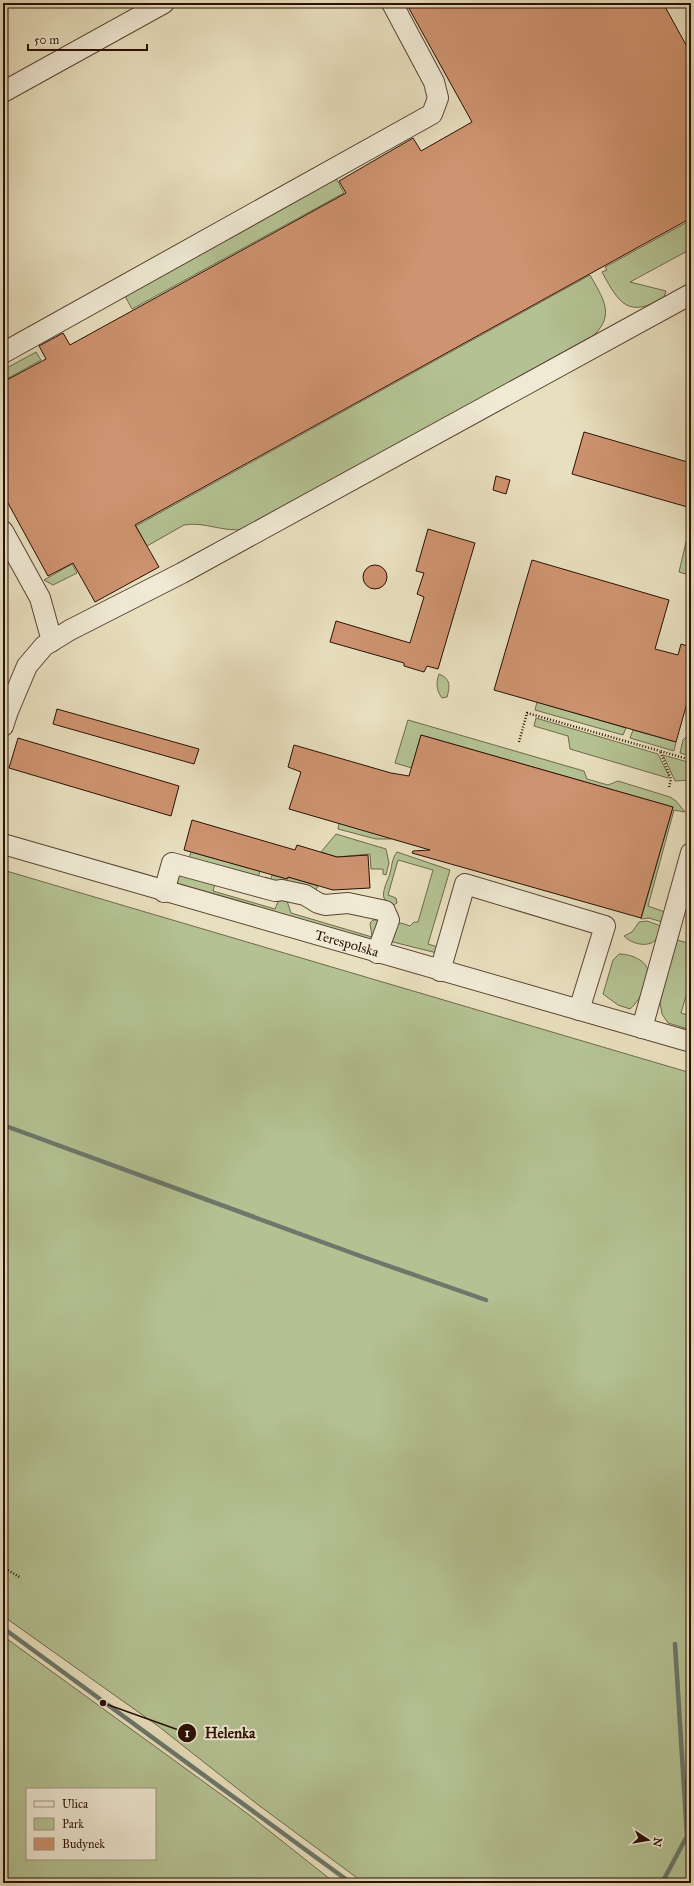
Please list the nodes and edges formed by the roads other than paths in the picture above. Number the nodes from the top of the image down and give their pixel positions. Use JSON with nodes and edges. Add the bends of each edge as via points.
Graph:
{"nodes":[{"id":1,"x":164,"y":3,"type":"edge"},
{"id":2,"x":392,"y":3,"type":"edge"},
{"id":3,"x":3,"y":92,"type":"edge"},
{"id":4,"x":691,"y":294,"type":"edge"},
{"id":5,"x":3,"y":353,"type":"edge"},
{"id":6,"x":3,"y":531,"type":"edge"},
{"id":7,"x":52,"y":641,"type":"junction"},
{"id":8,"x":3,"y":726,"type":"edge"},
{"id":9,"x":3,"y":844,"type":"edge"},
{"id":10,"x":691,"y":853,"type":"edge"},
{"id":11,"x":164,"y":892,"type":"junction"},
{"id":12,"x":378,"y":953,"type":"junction"},
{"id":13,"x":440,"y":971,"type":"junction"},
{"id":14,"x":579,"y":1010,"type":"junction"},
{"id":15,"x":642,"y":1028,"type":"junction"},
{"id":16,"x":691,"y":1042,"type":"edge"}],
"edges":[{"from":1,"to":3,"type":"street"},
{"from":2,"to":5,"type":"street","via":[[434,82],[438,98],[432,114]]},
{"from":4,"to":7,"type":"street","via":[[182,573]]},
{"from":6,"to":7,"type":"street","via":[[40,598]]},
{"from":7,"to":8,"type":"street","via":[[44,646],[27,666]]},
{"from":9,"to":11,"type":"street","name":"Terespolska"},
{"from":10,"to":15,"type":"street"},
{"from":11,"to":12,"type":"street","name":"Terespolska"},
{"from":11,"to":12,"type":"street","via":[[172,864],[275,891],[305,895],[325,905],[348,903],[385,911],[389,920]]},
{"from":12,"to":13,"type":"street","name":"Terespolska"},
{"from":13,"to":14,"type":"street","name":"Terespolska"},
{"from":13,"to":14,"type":"street","via":[[464,884],[605,926]]},
{"from":14,"to":15,"type":"street","name":"Terespolska"},
{"from":15,"to":16,"type":"street","name":"Terespolska"}]}
